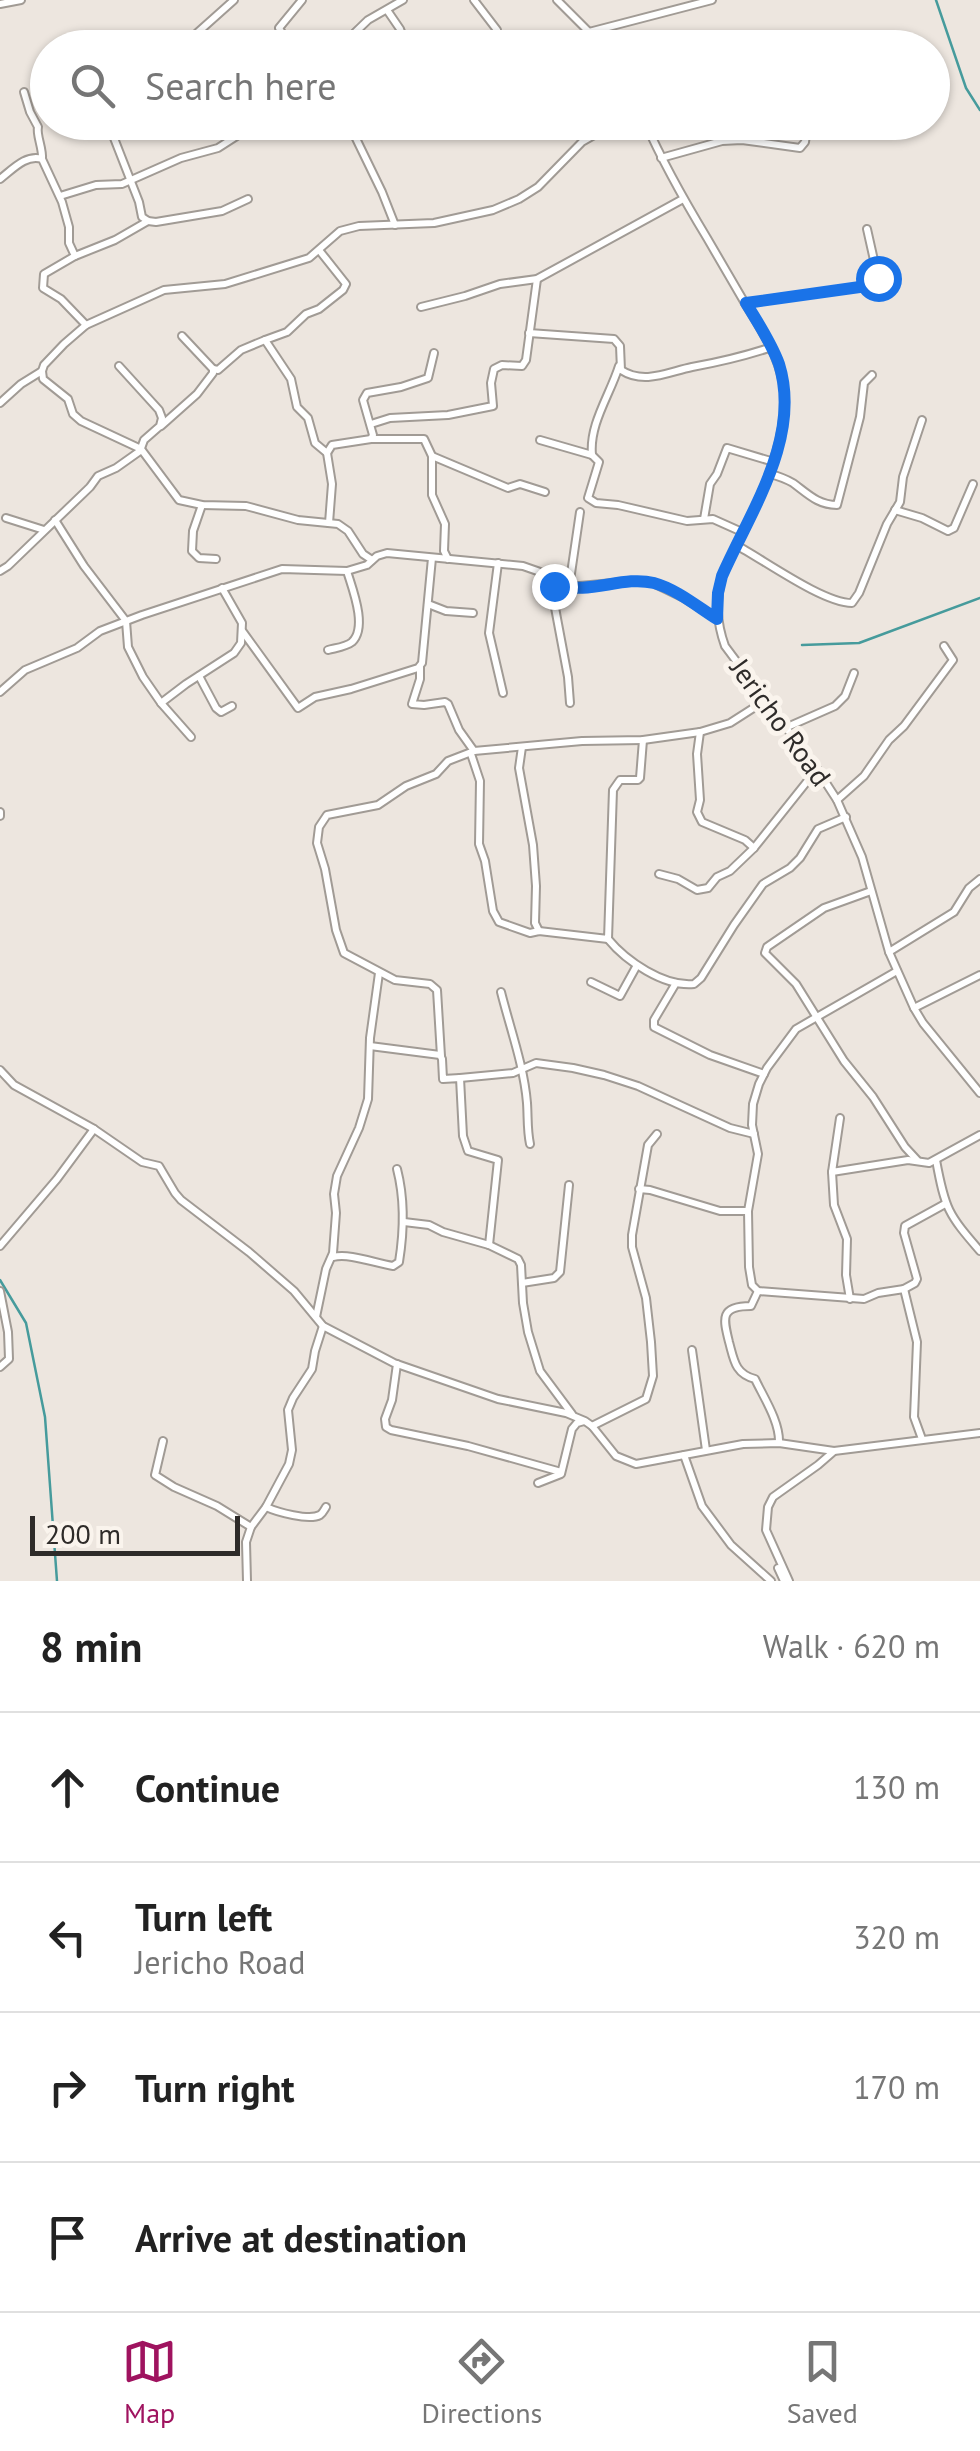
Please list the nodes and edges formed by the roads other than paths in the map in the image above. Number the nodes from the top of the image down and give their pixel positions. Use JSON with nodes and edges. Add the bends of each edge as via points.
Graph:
{"nodes":[{"id":1,"x":21,"y":0,"type":"edge"},
{"id":2,"x":234,"y":0,"type":"edge"},
{"id":3,"x":302,"y":0,"type":"edge"},
{"id":4,"x":402,"y":0,"type":"edge"},
{"id":5,"x":474,"y":0,"type":"edge"},
{"id":6,"x":558,"y":0,"type":"edge"},
{"id":7,"x":712,"y":0,"type":"edge"},
{"id":8,"x":0,"y":4,"type":"edge"},
{"id":9,"x":387,"y":10,"type":"junction"},
{"id":10,"x":200,"y":30,"type":"edge"},
{"id":11,"x":280,"y":30,"type":"edge"},
{"id":12,"x":358,"y":30,"type":"edge"},
{"id":13,"x":400,"y":30,"type":"edge"},
{"id":14,"x":497,"y":30,"type":"dead end"},
{"id":15,"x":586,"y":30,"type":"edge"},
{"id":16,"x":596,"y":30,"type":"edge"},
{"id":17,"x":24,"y":92,"type":"dead end"},
{"id":18,"x":30,"y":112,"type":"edge"},
{"id":19,"x":41,"y":140,"type":"edge"},
{"id":20,"x":114,"y":140,"type":"edge"},
{"id":21,"x":230,"y":140,"type":"edge"},
{"id":22,"x":357,"y":140,"type":"edge"},
{"id":23,"x":586,"y":140,"type":"edge"},
{"id":24,"x":654,"y":140,"type":"edge"},
{"id":25,"x":742,"y":140,"type":"edge"},
{"id":26,"x":742,"y":140,"type":"edge"},
{"id":27,"x":805,"y":140,"type":"edge"},
{"id":28,"x":661,"y":158,"type":"junction"},
{"id":29,"x":42,"y":159,"type":"junction"},
{"id":30,"x":0,"y":178,"type":"edge"},
{"id":31,"x":130,"y":180,"type":"junction"},
{"id":32,"x":60,"y":196,"type":"junction"},
{"id":33,"x":683,"y":198,"type":"junction"},
{"id":34,"x":248,"y":199,"type":"dead end"},
{"id":35,"x":148,"y":222,"type":"junction"},
{"id":36,"x":395,"y":225,"type":"junction"},
{"id":37,"x":867,"y":229,"type":"dead end"},
{"id":38,"x":318,"y":250,"type":"junction"},
{"id":39,"x":76,"y":256,"type":"junction"},
{"id":40,"x":537,"y":279,"type":"junction"},
{"id":41,"x":746,"y":303,"type":"junction"},
{"id":42,"x":420,"y":306,"type":"dead end"},
{"id":43,"x":86,"y":325,"type":"junction"},
{"id":44,"x":530,"y":332,"type":"junction"},
{"id":45,"x":182,"y":336,"type":"dead end"},
{"id":46,"x":265,"y":340,"type":"junction"},
{"id":47,"x":772,"y":348,"type":"junction"},
{"id":48,"x":434,"y":353,"type":"dead end"},
{"id":49,"x":120,"y":366,"type":"dead end"},
{"id":50,"x":619,"y":366,"type":"junction"},
{"id":51,"x":213,"y":369,"type":"junction"},
{"id":52,"x":42,"y":371,"type":"junction"},
{"id":53,"x":872,"y":375,"type":"dead end"},
{"id":54,"x":0,"y":403,"type":"edge"},
{"id":55,"x":922,"y":420,"type":"dead end"},
{"id":56,"x":371,"y":424,"type":"junction"},
{"id":57,"x":160,"y":426,"type":"junction"},
{"id":58,"x":371,"y":439,"type":"junction"},
{"id":59,"x":540,"y":440,"type":"dead end"},
{"id":60,"x":141,"y":449,"type":"junction"},
{"id":61,"x":327,"y":453,"type":"junction"},
{"id":62,"x":432,"y":456,"type":"junction"},
{"id":63,"x":592,"y":456,"type":"junction"},
{"id":64,"x":774,"y":462,"type":"junction"},
{"id":65,"x":770,"y":474,"type":"junction"},
{"id":66,"x":972,"y":484,"type":"dead end"},
{"id":67,"x":544,"y":492,"type":"dead end"},
{"id":68,"x":202,"y":505,"type":"junction"},
{"id":69,"x":894,"y":510,"type":"junction"},
{"id":70,"x":580,"y":512,"type":"dead end"},
{"id":71,"x":6,"y":518,"type":"dead end"},
{"id":72,"x":704,"y":519,"type":"junction"},
{"id":73,"x":56,"y":520,"type":"junction"},
{"id":74,"x":329,"y":523,"type":"junction"},
{"id":75,"x":45,"y":530,"type":"junction"},
{"id":76,"x":742,"y":532,"type":"junction"},
{"id":77,"x":736,"y":544,"type":"junction"},
{"id":78,"x":432,"y":558,"type":"junction"},
{"id":79,"x":216,"y":559,"type":"dead end"},
{"id":80,"x":448,"y":559,"type":"junction"},
{"id":81,"x":372,"y":560,"type":"junction"},
{"id":82,"x":498,"y":562,"type":"junction"},
{"id":83,"x":0,"y":571,"type":"edge"},
{"id":84,"x":347,"y":571,"type":"junction"},
{"id":85,"x":558,"y":584,"type":"junction"},
{"id":86,"x":222,"y":588,"type":"junction"},
{"id":87,"x":570,"y":588,"type":"junction"},
{"id":88,"x":428,"y":604,"type":"junction"},
{"id":89,"x":473,"y":613,"type":"dead end"},
{"id":90,"x":717,"y":619,"type":"junction"},
{"id":91,"x":126,"y":622,"type":"junction"},
{"id":92,"x":243,"y":632,"type":"junction"},
{"id":93,"x":944,"y":646,"type":"dead end"},
{"id":94,"x":328,"y":650,"type":"dead end"},
{"id":95,"x":420,"y":666,"type":"junction"},
{"id":96,"x":854,"y":673,"type":"dead end"},
{"id":97,"x":199,"y":676,"type":"junction"},
{"id":98,"x":0,"y":692,"type":"edge"},
{"id":99,"x":503,"y":694,"type":"dead end"},
{"id":100,"x":766,"y":700,"type":"junction"},
{"id":101,"x":161,"y":703,"type":"junction"},
{"id":102,"x":570,"y":703,"type":"dead end"},
{"id":103,"x":232,"y":706,"type":"dead end"},
{"id":104,"x":786,"y":728,"type":"junction"},
{"id":105,"x":700,"y":732,"type":"junction"},
{"id":106,"x":190,"y":737,"type":"dead end"},
{"id":107,"x":643,"y":740,"type":"junction"},
{"id":108,"x":522,"y":748,"type":"junction"},
{"id":109,"x":473,"y":752,"type":"junction"},
{"id":110,"x":817,"y":769,"type":"junction"},
{"id":111,"x":837,"y":800,"type":"junction"},
{"id":112,"x":846,"y":817,"type":"junction"},
{"id":113,"x":754,"y":848,"type":"junction"},
{"id":114,"x":658,"y":874,"type":"dead end"},
{"id":115,"x":980,"y":880,"type":"edge"},
{"id":116,"x":871,"y":891,"type":"junction"},
{"id":117,"x":538,"y":931,"type":"junction"},
{"id":118,"x":608,"y":939,"type":"junction"},
{"id":119,"x":889,"y":952,"type":"junction"},
{"id":120,"x":636,"y":967,"type":"junction"},
{"id":121,"x":898,"y":972,"type":"junction"},
{"id":122,"x":379,"y":973,"type":"junction"},
{"id":123,"x":980,"y":975,"type":"edge"},
{"id":124,"x":591,"y":982,"type":"dead end"},
{"id":125,"x":676,"y":983,"type":"junction"},
{"id":126,"x":501,"y":992,"type":"dead end"},
{"id":127,"x":914,"y":1008,"type":"junction"},
{"id":128,"x":817,"y":1015,"type":"junction"},
{"id":129,"x":370,"y":1046,"type":"junction"},
{"id":130,"x":442,"y":1056,"type":"junction"},
{"id":131,"x":0,"y":1070,"type":"edge"},
{"id":132,"x":521,"y":1070,"type":"junction"},
{"id":133,"x":764,"y":1074,"type":"junction"},
{"id":134,"x":460,"y":1078,"type":"junction"},
{"id":135,"x":980,"y":1094,"type":"edge"},
{"id":136,"x":840,"y":1118,"type":"dead end"},
{"id":137,"x":94,"y":1129,"type":"junction"},
{"id":138,"x":657,"y":1134,"type":"dead end"},
{"id":139,"x":754,"y":1134,"type":"junction"},
{"id":140,"x":980,"y":1134,"type":"edge"},
{"id":141,"x":530,"y":1144,"type":"dead end"},
{"id":142,"x":917,"y":1160,"type":"junction"},
{"id":143,"x":936,"y":1160,"type":"junction"},
{"id":144,"x":397,"y":1169,"type":"dead end"},
{"id":145,"x":832,"y":1172,"type":"junction"},
{"id":146,"x":568,"y":1185,"type":"dead end"},
{"id":147,"x":639,"y":1189,"type":"junction"},
{"id":148,"x":944,"y":1204,"type":"junction"},
{"id":149,"x":748,"y":1211,"type":"junction"},
{"id":150,"x":404,"y":1222,"type":"junction"},
{"id":151,"x":489,"y":1245,"type":"junction"},
{"id":152,"x":0,"y":1246,"type":"edge"},
{"id":153,"x":980,"y":1251,"type":"edge"},
{"id":154,"x":331,"y":1258,"type":"junction"},
{"id":155,"x":522,"y":1282,"type":"junction"},
{"id":156,"x":904,"y":1289,"type":"junction"},
{"id":157,"x":0,"y":1291,"type":"edge"},
{"id":158,"x":758,"y":1291,"type":"junction"},
{"id":159,"x":850,"y":1299,"type":"junction"},
{"id":160,"x":2,"y":1311,"type":"edge"},
{"id":161,"x":316,"y":1318,"type":"junction"},
{"id":162,"x":322,"y":1326,"type":"junction"},
{"id":163,"x":692,"y":1350,"type":"dead end"},
{"id":164,"x":397,"y":1364,"type":"junction"},
{"id":165,"x":0,"y":1367,"type":"edge"},
{"id":166,"x":574,"y":1416,"type":"junction"},
{"id":167,"x":589,"y":1423,"type":"junction"},
{"id":168,"x":980,"y":1433,"type":"edge"},
{"id":169,"x":922,"y":1440,"type":"junction"},
{"id":170,"x":163,"y":1442,"type":"dead end"},
{"id":171,"x":779,"y":1442,"type":"junction"},
{"id":172,"x":706,"y":1450,"type":"junction"},
{"id":173,"x":834,"y":1451,"type":"junction"},
{"id":174,"x":684,"y":1455,"type":"junction"},
{"id":175,"x":561,"y":1472,"type":"junction"},
{"id":176,"x":538,"y":1484,"type":"dead end"},
{"id":177,"x":266,"y":1507,"type":"junction"},
{"id":178,"x":326,"y":1508,"type":"dead end"},
{"id":179,"x":250,"y":1527,"type":"junction"},
{"id":180,"x":246,"y":1581,"type":"edge"},
{"id":181,"x":770,"y":1581,"type":"edge"},
{"id":182,"x":786,"y":1581,"type":"edge"}],
"edges":[{"from":1,"to":8,"type":"street"},
{"from":2,"to":10,"type":"street"},
{"from":3,"to":11,"type":"street"},
{"from":4,"to":9,"type":"street"},
{"from":5,"to":14,"type":"street"},
{"from":6,"to":15,"type":"street"},
{"from":7,"to":16,"type":"street"},
{"from":9,"to":12,"type":"street"},
{"from":9,"to":13,"type":"street"},
{"from":17,"to":18,"type":"street"},
{"from":19,"to":29,"type":"street"},
{"from":20,"to":31,"type":"street"},
{"from":21,"to":31,"type":"street"},
{"from":22,"to":36,"type":"street"},
{"from":23,"to":36,"type":"street","via":[[519,199],[493,210]]},
{"from":24,"to":28,"type":"street"},
{"from":25,"to":28,"type":"street"},
{"from":26,"to":27,"type":"street","via":[[800,148]]},
{"from":28,"to":33,"type":"street"},
{"from":29,"to":30,"type":"street","via":[[33,157]]},
{"from":29,"to":32,"type":"street"},
{"from":31,"to":32,"type":"street"},
{"from":31,"to":35,"type":"street"},
{"from":32,"to":39,"type":"street"},
{"from":33,"to":40,"type":"street"},
{"from":33,"to":41,"type":"street"},
{"from":34,"to":35,"type":"street"},
{"from":35,"to":39,"type":"street"},
{"from":36,"to":38,"type":"street","via":[[340,231]]},
{"from":37,"to":41,"type":"street","via":[[874,285]]},
{"from":38,"to":43,"type":"street","via":[[244,279],[164,290]]},
{"from":38,"to":46,"type":"street","via":[[346,284],[343,290]]},
{"from":39,"to":43,"type":"street","via":[[44,274],[43,288]]},
{"from":40,"to":42,"type":"street"},
{"from":40,"to":44,"type":"street"},
{"from":41,"to":47,"type":"street"},
{"from":43,"to":52,"type":"street"},
{"from":44,"to":50,"type":"street","via":[[614,339]]},
{"from":44,"to":56,"type":"street","via":[[525,364],[494,369],[493,406]]},
{"from":45,"to":51,"type":"street"},
{"from":46,"to":51,"type":"street"},
{"from":46,"to":61,"type":"street","via":[[291,379],[315,443]]},
{"from":47,"to":50,"type":"street","via":[[648,378]]},
{"from":47,"to":64,"type":"street","via":[[785,392]]},
{"from":48,"to":56,"type":"street","via":[[428,378],[367,393]]},
{"from":49,"to":57,"type":"street","via":[[159,410]]},
{"from":50,"to":63,"type":"street","via":[[598,414]]},
{"from":51,"to":57,"type":"street","via":[[207,384]]},
{"from":52,"to":54,"type":"street"},
{"from":52,"to":60,"type":"street","via":[[81,421]]},
{"from":53,"to":65,"type":"street","via":[[864,383],[836,505]]},
{"from":55,"to":69,"type":"street"},
{"from":56,"to":58,"type":"street"},
{"from":57,"to":60,"type":"street"},
{"from":58,"to":61,"type":"street","via":[[332,445]]},
{"from":58,"to":62,"type":"street","via":[[424,439]]},
{"from":59,"to":63,"type":"street"},
{"from":60,"to":68,"type":"street","via":[[175,496]]},
{"from":60,"to":73,"type":"street","via":[[98,476]]},
{"from":61,"to":74,"type":"street"},
{"from":62,"to":67,"type":"street","via":[[508,488],[520,484]]},
{"from":62,"to":80,"type":"street","via":[[432,495],[445,524]]},
{"from":63,"to":72,"type":"street","via":[[600,462],[590,500]]},
{"from":64,"to":65,"type":"street"},
{"from":64,"to":72,"type":"street","via":[[728,448],[710,484]]},
{"from":65,"to":76,"type":"street"},
{"from":66,"to":69,"type":"street","via":[[948,531]]},
{"from":68,"to":74,"type":"street","via":[[246,506]]},
{"from":68,"to":79,"type":"street","via":[[192,551]]},
{"from":69,"to":77,"type":"street","via":[[852,603],[808,587]]},
{"from":70,"to":87,"type":"street"},
{"from":71,"to":75,"type":"street"},
{"from":72,"to":76,"type":"street"},
{"from":73,"to":75,"type":"street"},
{"from":73,"to":91,"type":"street"},
{"from":74,"to":81,"type":"street","via":[[348,531]]},
{"from":75,"to":83,"type":"street"},
{"from":76,"to":77,"type":"street"},
{"from":77,"to":90,"type":"street","via":[[718,593]]},
{"from":78,"to":80,"type":"street"},
{"from":78,"to":81,"type":"street","via":[[390,552]]},
{"from":78,"to":88,"type":"street"},
{"from":80,"to":82,"type":"street"},
{"from":81,"to":84,"type":"street"},
{"from":82,"to":85,"type":"street","via":[[537,570]]},
{"from":82,"to":99,"type":"street","via":[[489,633]]},
{"from":84,"to":86,"type":"street","via":[[282,569]]},
{"from":84,"to":94,"type":"street","via":[[358,605],[355,636]]},
{"from":85,"to":87,"type":"street"},
{"from":85,"to":102,"type":"street","via":[[552,591]]},
{"from":86,"to":91,"type":"street"},
{"from":86,"to":92,"type":"street"},
{"from":87,"to":90,"type":"street","via":[[654,583]]},
{"from":88,"to":89,"type":"street"},
{"from":88,"to":95,"type":"street"},
{"from":90,"to":100,"type":"street","name":"Jericho Road","via":[[724,646]]},
{"from":91,"to":98,"type":"street","via":[[25,670]]},
{"from":91,"to":101,"type":"street","via":[[128,647]]},
{"from":92,"to":95,"type":"street","via":[[298,708]]},
{"from":92,"to":97,"type":"street","via":[[234,653]]},
{"from":93,"to":111,"type":"street","via":[[953,660],[864,776]]},
{"from":95,"to":109,"type":"street","via":[[412,704],[448,704]]},
{"from":96,"to":104,"type":"street","via":[[835,706]]},
{"from":97,"to":101,"type":"street"},
{"from":97,"to":103,"type":"street","via":[[216,708]]},
{"from":100,"to":104,"type":"street","name":"Jericho Road"},
{"from":100,"to":105,"type":"street"},
{"from":101,"to":106,"type":"street"},
{"from":104,"to":110,"type":"street","name":"Jericho Road"},
{"from":105,"to":107,"type":"street"},
{"from":105,"to":113,"type":"street","via":[[699,818]]},
{"from":107,"to":108,"type":"street"},
{"from":107,"to":118,"type":"street","via":[[640,778],[620,780],[613,790]]},
{"from":108,"to":109,"type":"street"},
{"from":108,"to":117,"type":"street","via":[[518,768],[533,844]]},
{"from":109,"to":117,"type":"street","via":[[480,781],[479,844],[493,911],[512,928]]},
{"from":109,"to":122,"type":"street","via":[[448,760],[436,774],[378,805],[327,816],[319,827],[344,953]]},
{"from":110,"to":111,"type":"street","name":"Jericho Road"},
{"from":110,"to":113,"type":"street"},
{"from":111,"to":112,"type":"street","name":"Jericho Road"},
{"from":112,"to":116,"type":"street","name":"Jericho Road"},
{"from":112,"to":125,"type":"street","via":[[818,829],[800,858],[763,884],[699,981]]},
{"from":113,"to":114,"type":"street","via":[[708,888]]},
{"from":115,"to":119,"type":"street","via":[[954,912]]},
{"from":116,"to":119,"type":"street","name":"Jericho Road"},
{"from":116,"to":128,"type":"street","via":[[824,908],[765,951]]},
{"from":117,"to":118,"type":"street"},
{"from":118,"to":120,"type":"street"},
{"from":119,"to":121,"type":"street","name":"Jericho Road"},
{"from":120,"to":124,"type":"street","via":[[620,996]]},
{"from":120,"to":125,"type":"street"},
{"from":121,"to":127,"type":"street","name":"Jericho Road"},
{"from":121,"to":128,"type":"street"},
{"from":122,"to":129,"type":"street"},
{"from":122,"to":130,"type":"street","via":[[438,990]]},
{"from":123,"to":127,"type":"street"},
{"from":125,"to":133,"type":"street","via":[[654,1027]]},
{"from":126,"to":132,"type":"street"},
{"from":127,"to":135,"type":"street","name":"Jericho Road"},
{"from":128,"to":133,"type":"street","via":[[791,1034]]},
{"from":128,"to":142,"type":"street"},
{"from":129,"to":130,"type":"street"},
{"from":129,"to":154,"type":"street","via":[[368,1099],[336,1176]]},
{"from":130,"to":134,"type":"street","via":[[444,1079]]},
{"from":131,"to":137,"type":"street","via":[[14,1085]]},
{"from":132,"to":134,"type":"street"},
{"from":132,"to":139,"type":"street","via":[[536,1062],[604,1075]]},
{"from":132,"to":141,"type":"street"},
{"from":133,"to":139,"type":"street","via":[[753,1104]]},
{"from":134,"to":151,"type":"street","via":[[468,1150],[498,1160]]},
{"from":136,"to":145,"type":"street"},
{"from":137,"to":152,"type":"street"},
{"from":137,"to":161,"type":"street","via":[[158,1166],[181,1200],[294,1290]]},
{"from":138,"to":147,"type":"street","via":[[648,1145]]},
{"from":139,"to":149,"type":"street","via":[[758,1154]]},
{"from":140,"to":143,"type":"street"},
{"from":142,"to":143,"type":"street"},
{"from":142,"to":145,"type":"street"},
{"from":143,"to":148,"type":"street"},
{"from":144,"to":150,"type":"street"},
{"from":145,"to":159,"type":"street","via":[[834,1205],[847,1239]]},
{"from":146,"to":155,"type":"street","via":[[560,1272]]},
{"from":147,"to":149,"type":"street"},
{"from":147,"to":167,"type":"street","via":[[632,1247],[646,1298],[653,1376],[646,1399]]},
{"from":148,"to":153,"type":"street"},
{"from":148,"to":156,"type":"street","via":[[905,1226],[917,1279]]},
{"from":149,"to":158,"type":"street","via":[[749,1267]]},
{"from":150,"to":151,"type":"street"},
{"from":150,"to":154,"type":"street","via":[[397,1264]]},
{"from":151,"to":155,"type":"street","via":[[518,1259]]},
{"from":154,"to":161,"type":"street"},
{"from":155,"to":166,"type":"street","via":[[540,1371]]},
{"from":156,"to":159,"type":"street"},
{"from":156,"to":169,"type":"street","via":[[917,1342],[914,1417]]},
{"from":157,"to":160,"type":"street"},
{"from":158,"to":159,"type":"street"},
{"from":158,"to":171,"type":"street","via":[[751,1306],[728,1311],[724,1326],[734,1365],[755,1379]]},
{"from":160,"to":165,"type":"street","via":[[9,1359]]},
{"from":161,"to":162,"type":"street"},
{"from":162,"to":164,"type":"street"},
{"from":162,"to":177,"type":"street","via":[[312,1370],[288,1410],[288,1464]]},
{"from":163,"to":172,"type":"street"},
{"from":164,"to":166,"type":"street","via":[[498,1399]]},
{"from":164,"to":175,"type":"street","via":[[386,1427]]},
{"from":166,"to":167,"type":"street"},
{"from":167,"to":174,"type":"street","via":[[626,1462]]},
{"from":167,"to":175,"type":"street","via":[[572,1429]]},
{"from":168,"to":169,"type":"street"},
{"from":169,"to":173,"type":"street"},
{"from":170,"to":179,"type":"street","via":[[155,1475]]},
{"from":171,"to":172,"type":"street"},
{"from":171,"to":173,"type":"street"},
{"from":172,"to":174,"type":"street"},
{"from":173,"to":182,"type":"street","via":[[770,1502],[766,1524]]},
{"from":174,"to":181,"type":"street","via":[[702,1506]]},
{"from":175,"to":176,"type":"street"},
{"from":177,"to":178,"type":"street","via":[[308,1517]]},
{"from":177,"to":179,"type":"street"},
{"from":179,"to":180,"type":"street"}]}
